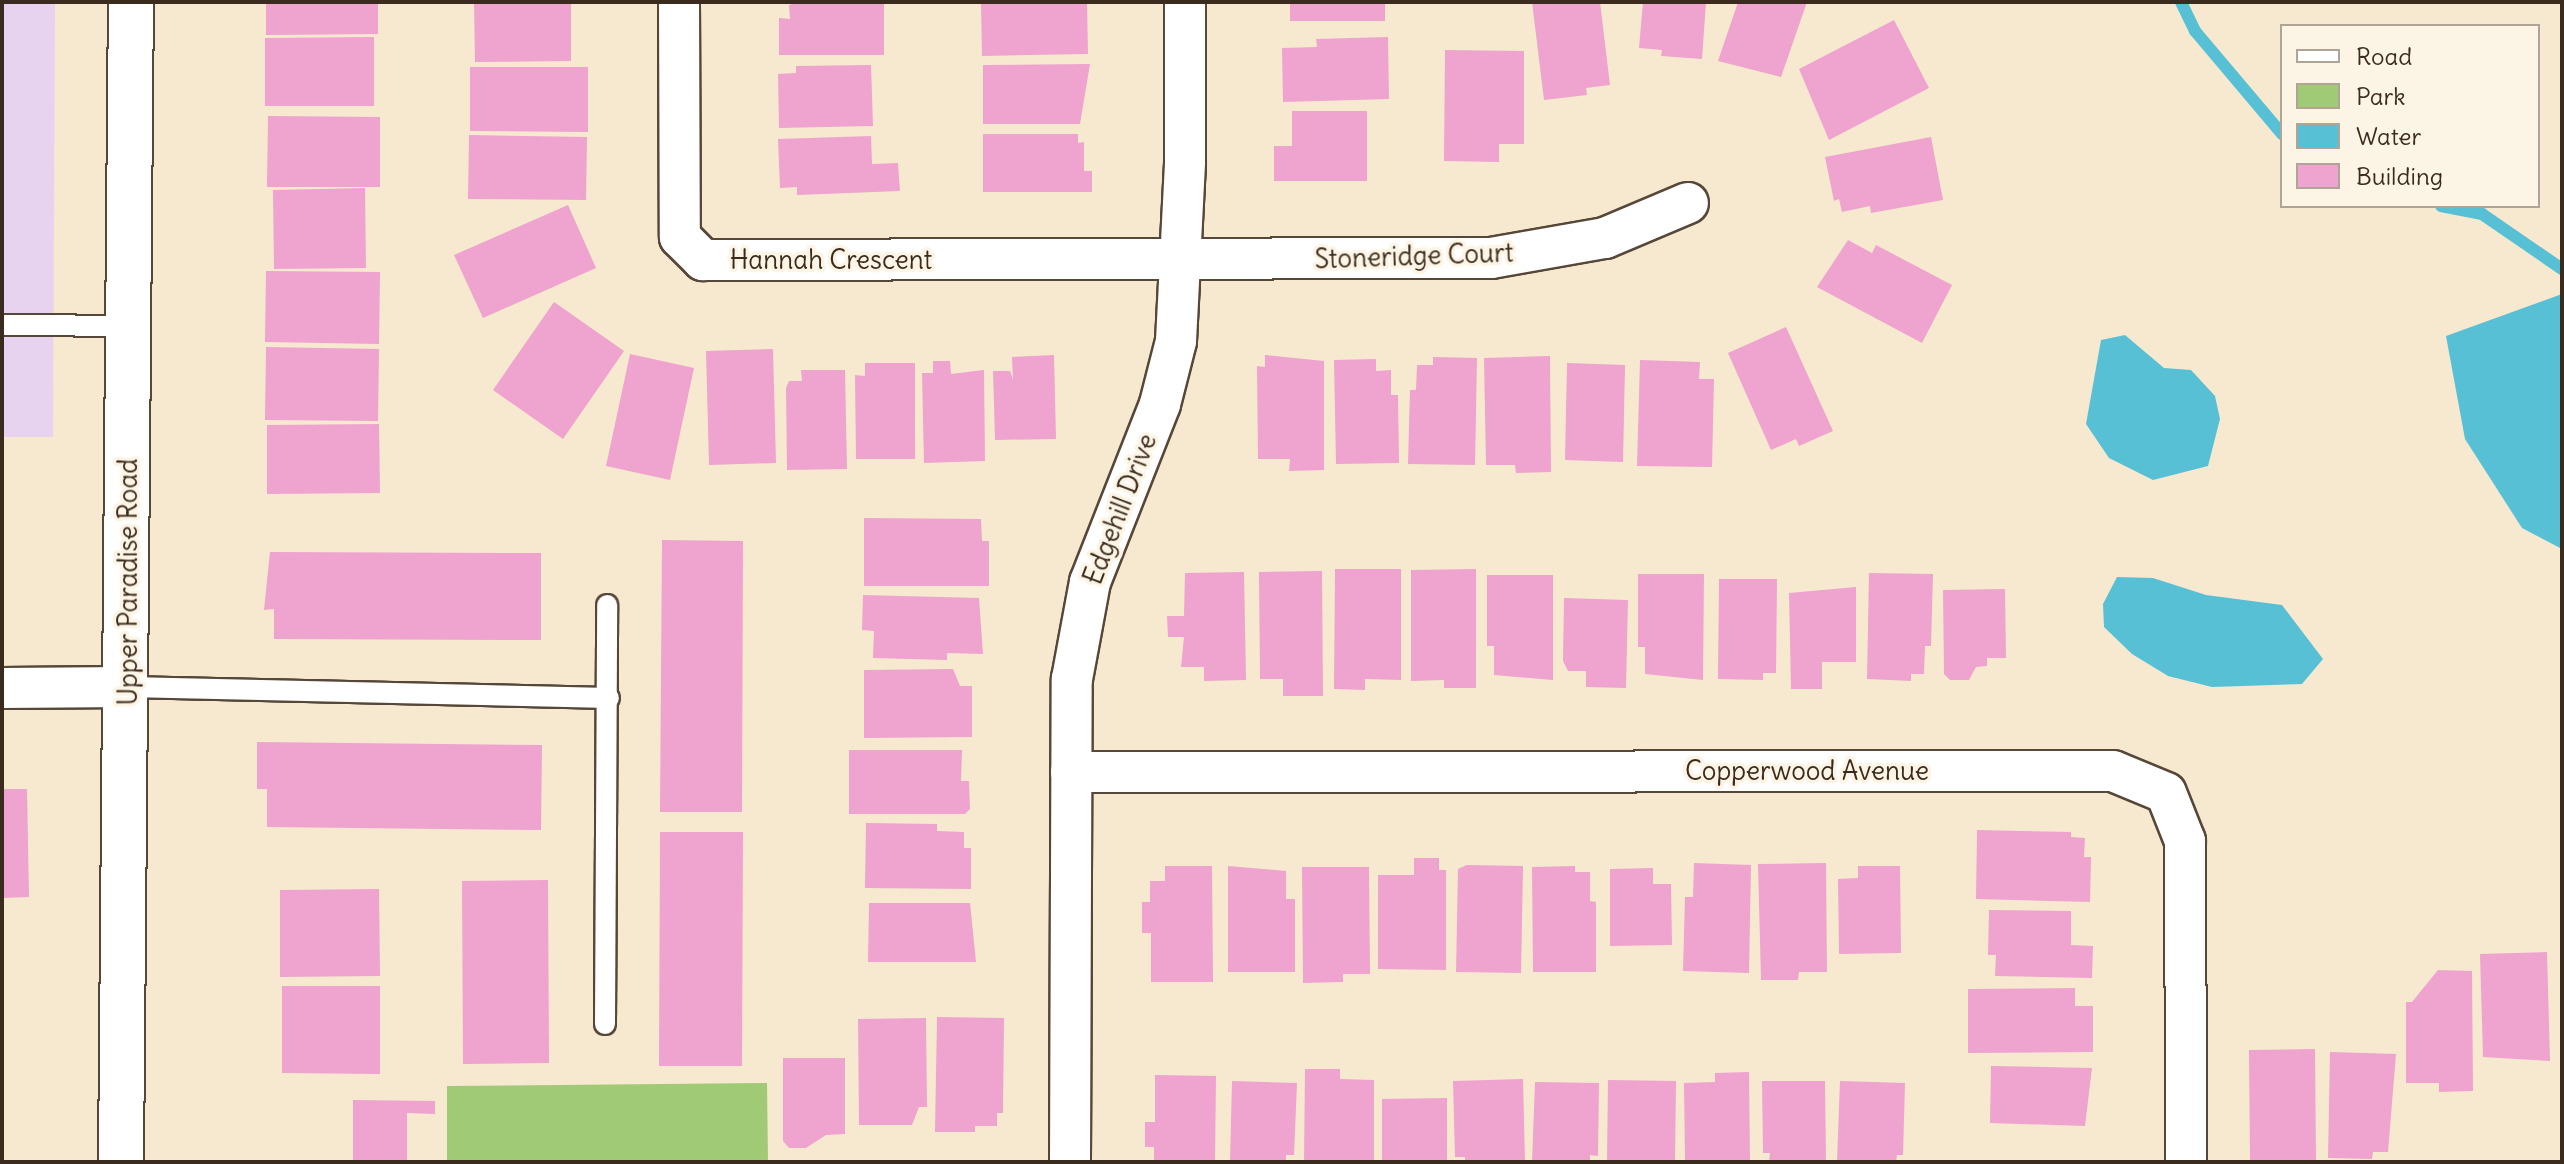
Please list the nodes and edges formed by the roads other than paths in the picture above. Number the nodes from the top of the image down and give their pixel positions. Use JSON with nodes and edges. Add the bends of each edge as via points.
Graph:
{"nodes":[{"id":1,"x":131,"y":2,"type":"edge"},
{"id":2,"x":679,"y":2,"type":"edge"},
{"id":3,"x":1185,"y":2,"type":"edge"},
{"id":4,"x":1688,"y":203,"type":"dead end"},
{"id":5,"x":1179,"y":261,"type":"junction"},
{"id":6,"x":2,"y":325,"type":"edge"},
{"id":7,"x":130,"y":326,"type":"junction"},
{"id":8,"x":607,"y":605,"type":"dead end"},
{"id":9,"x":128,"y":687,"type":"junction"},
{"id":10,"x":2,"y":688,"type":"edge"},
{"id":11,"x":609,"y":698,"type":"junction"},
{"id":12,"x":1071,"y":772,"type":"junction"},
{"id":13,"x":605,"y":1024,"type":"dead end"},
{"id":14,"x":121,"y":1162,"type":"edge"},
{"id":15,"x":1070,"y":1162,"type":"edge"},
{"id":16,"x":2186,"y":1162,"type":"edge"}],
"edges":[{"from":1,"to":7,"type":"main road","name":"Upper Paradise Road"},
{"from":2,"to":5,"type":"street","name":"Hannah Crescent","via":[[680,237],[703,260]]},
{"from":3,"to":5,"type":"street","name":"Edgehill Drive"},
{"from":4,"to":5,"type":"street","name":"Stoneridge Court","via":[[1605,238],[1491,258]]},
{"from":5,"to":12,"type":"street","name":"Edgehill Drive","via":[[1176,341],[1160,404],[1090,582],[1072,679]]},
{"from":6,"to":7,"type":"lane"},
{"from":7,"to":9,"type":"main road","name":"Upper Paradise Road"},
{"from":8,"to":11,"type":"lane"},
{"from":9,"to":10,"type":"street"},
{"from":9,"to":11,"type":"lane"},
{"from":9,"to":14,"type":"main road","name":"Upper Paradise Road"},
{"from":11,"to":13,"type":"lane"},
{"from":12,"to":15,"type":"street","name":"Edgehill Drive"},
{"from":12,"to":16,"type":"street","name":"Copperwood Avenue","via":[[2113,771],[2166,793],[2185,841]]}]}
